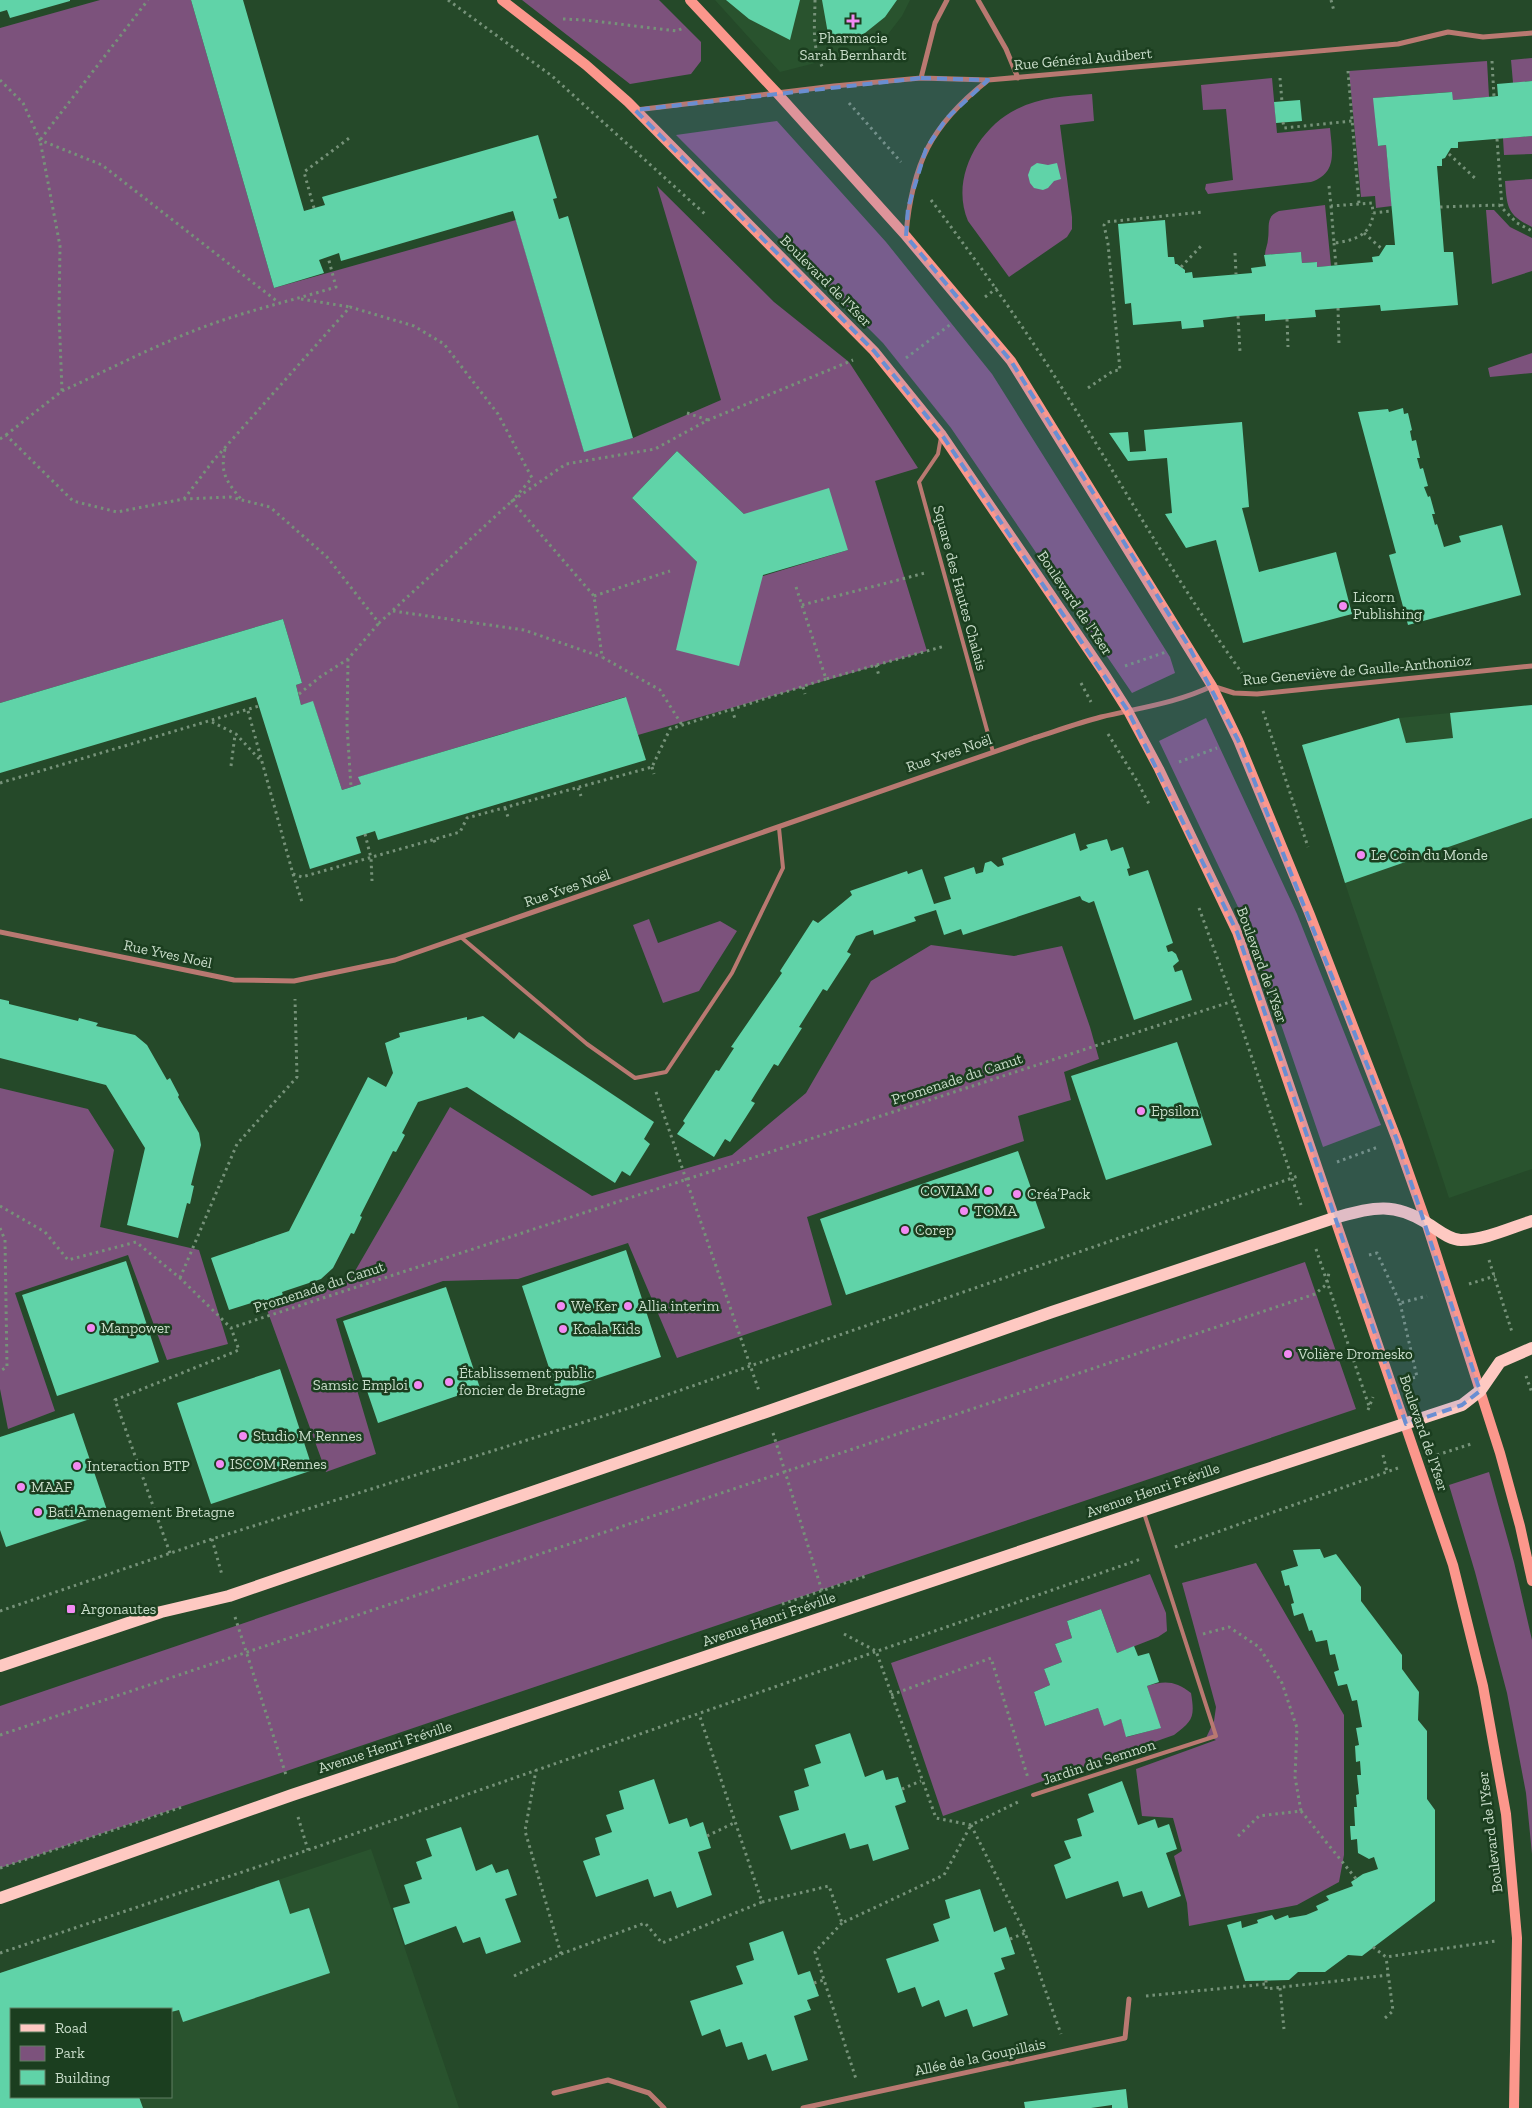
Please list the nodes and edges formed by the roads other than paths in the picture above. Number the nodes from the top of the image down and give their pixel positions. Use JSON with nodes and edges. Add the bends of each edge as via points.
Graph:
{"nodes":[{"id":1,"x":502,"y":0,"type":"edge"},
{"id":2,"x":690,"y":0,"type":"edge"},
{"id":3,"x":947,"y":0,"type":"edge"},
{"id":4,"x":978,"y":0,"type":"edge"},
{"id":5,"x":1532,"y":33,"type":"edge"},
{"id":6,"x":921,"y":78,"type":"junction"},
{"id":7,"x":1018,"y":78,"type":"junction"},
{"id":8,"x":988,"y":80,"type":"junction"},
{"id":9,"x":777,"y":93,"type":"junction"},
{"id":10,"x":635,"y":110,"type":"junction"},
{"id":11,"x":906,"y":236,"type":"junction"},
{"id":12,"x":942,"y":435,"type":"junction"},
{"id":13,"x":1532,"y":666,"type":"edge"},
{"id":14,"x":1212,"y":686,"type":"junction"},
{"id":15,"x":1128,"y":711,"type":"junction"},
{"id":16,"x":993,"y":752,"type":"junction"},
{"id":17,"x":779,"y":828,"type":"junction"},
{"id":18,"x":0,"y":932,"type":"edge"},
{"id":19,"x":462,"y":938,"type":"junction"},
{"id":20,"x":1334,"y":1218,"type":"junction"},
{"id":21,"x":1532,"y":1221,"type":"edge"},
{"id":22,"x":1426,"y":1222,"type":"junction"},
{"id":23,"x":1532,"y":1348,"type":"edge"},
{"id":24,"x":1480,"y":1391,"type":"junction"},
{"id":25,"x":1406,"y":1424,"type":"junction"},
{"id":26,"x":1143,"y":1511,"type":"junction"},
{"id":27,"x":1532,"y":1581,"type":"edge"},
{"id":28,"x":0,"y":1666,"type":"edge"},
{"id":29,"x":1033,"y":1795,"type":"road end"},
{"id":30,"x":0,"y":1898,"type":"edge"},
{"id":31,"x":1129,"y":1999,"type":"road end"},
{"id":32,"x":554,"y":2093,"type":"dead end"},
{"id":33,"x":664,"y":2108,"type":"edge"},
{"id":34,"x":803,"y":2108,"type":"edge"},
{"id":35,"x":1514,"y":2108,"type":"edge"}],
"edges":[{"from":1,"to":10,"type":"main road","name":"Boulevard de l'Yser","via":[[586,65]]},
{"from":2,"to":9,"type":"main road"},
{"from":3,"to":6,"type":"street","via":[[936,23]]},
{"from":4,"to":7,"type":"street","via":[[1006,49]]},
{"from":5,"to":7,"type":"street","name":"Rue Général Audibert","via":[[1483,37],[1448,32],[1398,44]]},
{"from":6,"to":8,"type":"street","name":"Rue Général Audibert"},
{"from":6,"to":9,"type":"street","name":"Rue Général Audibert"},
{"from":7,"to":8,"type":"street","name":"Rue Général Audibert"},
{"from":8,"to":11,"type":"street","via":[[946,119],[926,149],[908,208]]},
{"from":9,"to":10,"type":"street","name":"Rue Général Audibert"},
{"from":9,"to":11,"type":"main road"},
{"from":10,"to":12,"type":"main road","name":"Boulevard de l'Yser","via":[[874,351]]},
{"from":11,"to":14,"type":"main road","via":[[1011,361]]},
{"from":12,"to":15,"type":"main road","name":"Boulevard de l'Yser"},
{"from":12,"to":16,"type":"lane","name":"Square des Hautes Chalais","via":[[938,454],[919,482]]},
{"from":13,"to":14,"type":"street","name":"Rue Geneviève de Gaulle-Anthonioz","via":[[1257,694],[1234,693]]},
{"from":14,"to":15,"type":"street"},
{"from":14,"to":22,"type":"main road","via":[[1238,740],[1310,915]]},
{"from":15,"to":16,"type":"street","name":"Rue Yves Noël"},
{"from":15,"to":20,"type":"main road","name":"Boulevard de l'Yser","via":[[1237,932]]},
{"from":16,"to":17,"type":"street","name":"Rue Yves Noël"},
{"from":17,"to":19,"type":"street","name":"Rue Yves Noël"},
{"from":17,"to":19,"type":"lane","via":[[783,868],[732,973],[666,1072],[635,1078],[587,1044]]},
{"from":18,"to":19,"type":"street","name":"Rue Yves Noël","via":[[234,980],[294,981],[395,960]]},
{"from":20,"to":22,"type":"main road","via":[[1388,1207]]},
{"from":20,"to":25,"type":"main road","name":"Boulevard de l'Yser"},
{"from":20,"to":28,"type":"main road","via":[[229,1596],[161,1612]]},
{"from":21,"to":22,"type":"main road","via":[[1481,1238],[1459,1241]]},
{"from":22,"to":24,"type":"main road"},
{"from":23,"to":24,"type":"main road","name":"Avenue Henri Fréville","via":[[1500,1362]]},
{"from":24,"to":25,"type":"main road","name":"Avenue Henri Fréville","via":[[1462,1406]]},
{"from":24,"to":27,"type":"main road","via":[[1520,1526]]},
{"from":25,"to":26,"type":"main road","name":"Avenue Henri Fréville"},
{"from":25,"to":35,"type":"main road","name":"Boulevard de l'Yser","via":[[1453,1565],[1483,1686],[1506,1814],[1516,1938]]},
{"from":26,"to":29,"type":"lane","name":"Jardin du Semnon","via":[[1216,1736]]},
{"from":26,"to":30,"type":"main road","name":"Avenue Henri Fréville","via":[[292,1795]]},
{"from":31,"to":34,"type":"street","name":"Allée de la Goupillais","via":[[1125,2038]]},
{"from":32,"to":33,"type":"street","via":[[608,2080],[649,2093]]}]}
